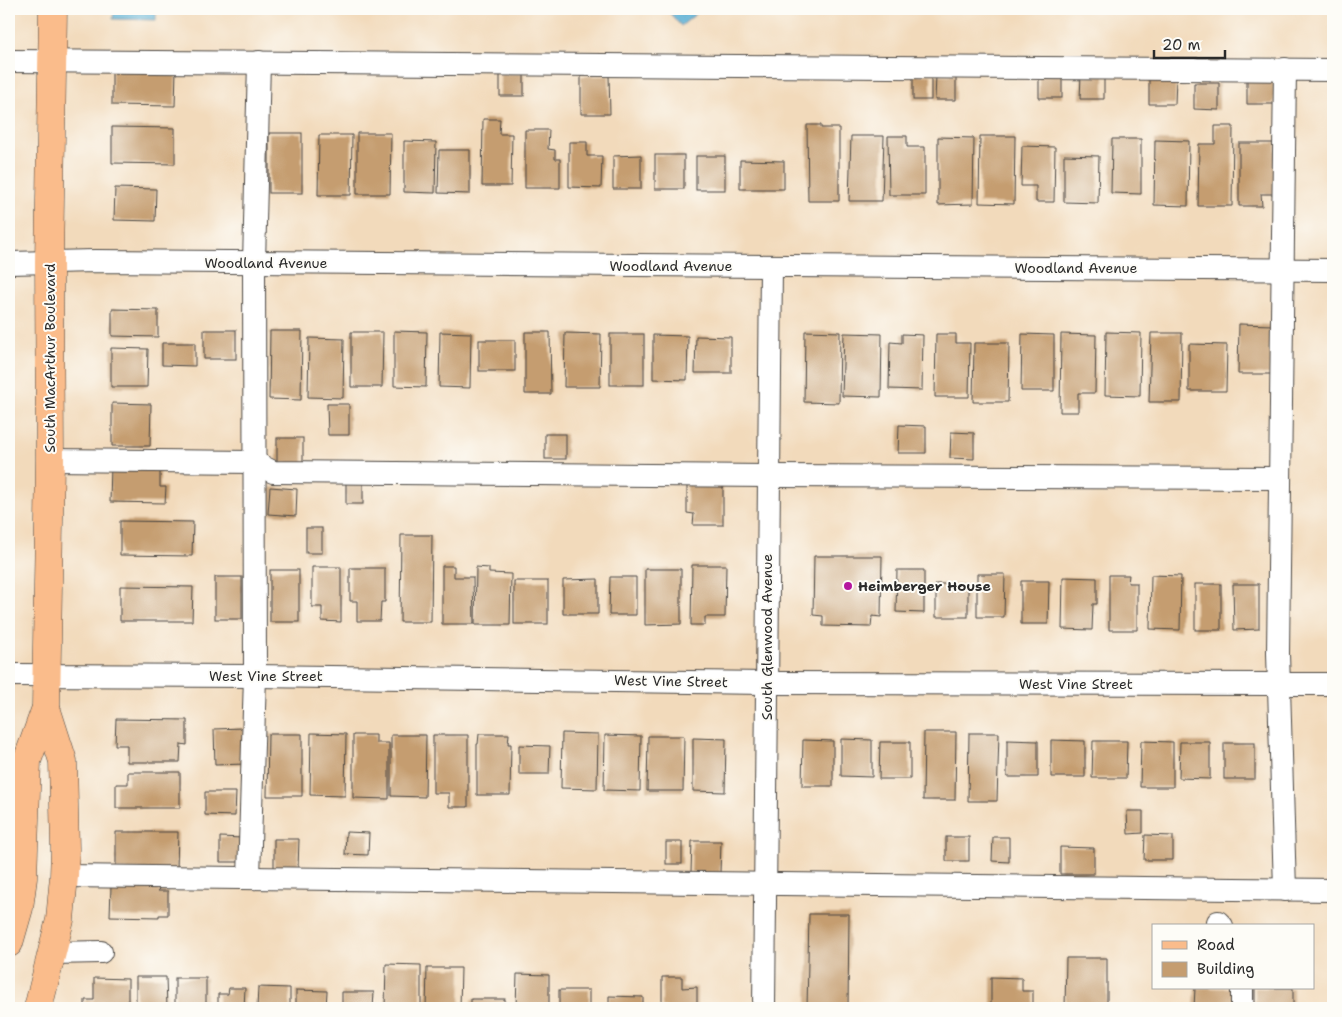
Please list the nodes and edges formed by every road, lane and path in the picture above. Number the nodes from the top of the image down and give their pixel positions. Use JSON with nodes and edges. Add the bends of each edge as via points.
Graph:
{"nodes":[{"id":1,"x":54,"y":9,"type":"edge"},
{"id":2,"x":9,"y":61,"type":"edge"},
{"id":3,"x":53,"y":61,"type":"junction"},
{"id":4,"x":259,"y":62,"type":"junction"},
{"id":5,"x":1285,"y":69,"type":"junction"},
{"id":6,"x":1333,"y":70,"type":"edge"},
{"id":7,"x":49,"y":262,"type":"junction"},
{"id":8,"x":254,"y":262,"type":"junction"},
{"id":9,"x":9,"y":263,"type":"edge"},
{"id":10,"x":771,"y":266,"type":"junction"},
{"id":11,"x":1282,"y":270,"type":"junction"},
{"id":12,"x":1333,"y":270,"type":"edge"},
{"id":13,"x":50,"y":460,"type":"junction"},
{"id":14,"x":254,"y":462,"type":"junction"},
{"id":15,"x":768,"y":476,"type":"junction"},
{"id":16,"x":1280,"y":478,"type":"junction"},
{"id":17,"x":9,"y":675,"type":"edge"},
{"id":18,"x":48,"y":676,"type":"junction"},
{"id":19,"x":255,"y":676,"type":"junction"},
{"id":20,"x":766,"y":683,"type":"junction"},
{"id":21,"x":1278,"y":684,"type":"junction"},
{"id":22,"x":1333,"y":684,"type":"edge"},
{"id":23,"x":46,"y":708,"type":"junction"},
{"id":24,"x":64,"y":876,"type":"junction"},
{"id":25,"x":16,"y":878,"type":"edge"},
{"id":26,"x":249,"y":878,"type":"junction"},
{"id":27,"x":764,"y":884,"type":"junction"},
{"id":28,"x":1285,"y":890,"type":"junction"},
{"id":29,"x":1333,"y":890,"type":"edge"},
{"id":30,"x":9,"y":943,"type":"edge"},
{"id":31,"x":101,"y":952,"type":"dead end"},
{"id":32,"x":53,"y":953,"type":"junction"},
{"id":33,"x":1242,"y":990,"type":"edge"},
{"id":34,"x":44,"y":1000,"type":"edge"},
{"id":35,"x":764,"y":1008,"type":"edge"},
{"id":36,"x":1242,"y":1008,"type":"edge"}],
"edges":[{"from":1,"to":3,"type":"main road","name":"South MacArthur Boulevard"},
{"from":2,"to":3,"type":"street"},
{"from":3,"to":4,"type":"street"},
{"from":3,"to":7,"type":"main road","name":"South MacArthur Boulevard"},
{"from":4,"to":5,"type":"street"},
{"from":4,"to":8,"type":"street"},
{"from":5,"to":6,"type":"street"},
{"from":5,"to":11,"type":"street"},
{"from":7,"to":8,"type":"street","name":"Woodland Avenue"},
{"from":7,"to":9,"type":"street","name":"Woodland Avenue"},
{"from":7,"to":13,"type":"main road","name":"South MacArthur Boulevard"},
{"from":8,"to":10,"type":"street","name":"Woodland Avenue"},
{"from":8,"to":14,"type":"street"},
{"from":10,"to":11,"type":"street","name":"Woodland Avenue"},
{"from":10,"to":15,"type":"street","name":"South Glenwood Avenue"},
{"from":11,"to":12,"type":"street","name":"Woodland Avenue"},
{"from":11,"to":16,"type":"street"},
{"from":13,"to":14,"type":"street"},
{"from":13,"to":18,"type":"main road","name":"South MacArthur Boulevard"},
{"from":14,"to":15,"type":"street","via":[[273,472]]},
{"from":14,"to":19,"type":"street"},
{"from":15,"to":16,"type":"street"},
{"from":15,"to":20,"type":"street","name":"South Glenwood Avenue"},
{"from":16,"to":21,"type":"street"},
{"from":17,"to":18,"type":"street","name":"West Vine Street"},
{"from":18,"to":19,"type":"street","name":"West Vine Street"},
{"from":18,"to":23,"type":"main road","name":"South MacArthur Boulevard"},
{"from":19,"to":20,"type":"street","name":"West Vine Street"},
{"from":19,"to":26,"type":"street"},
{"from":20,"to":21,"type":"street","name":"West Vine Street"},
{"from":20,"to":27,"type":"street","name":"South Glenwood Avenue"},
{"from":21,"to":22,"type":"street","name":"West Vine Street"},
{"from":21,"to":28,"type":"street"},
{"from":23,"to":24,"type":"main road","name":"South MacArthur Boulevard","via":[[63,761]]},
{"from":23,"to":25,"type":"main road","name":"South MacArthur Boulevard","via":[[27,761]]},
{"from":24,"to":26,"type":"street"},
{"from":24,"to":32,"type":"main road","name":"South MacArthur Boulevard"},
{"from":25,"to":30,"type":"main road","name":"South MacArthur Boulevard","via":[[19,908]]},
{"from":26,"to":27,"type":"street"},
{"from":27,"to":28,"type":"street"},
{"from":27,"to":35,"type":"street","name":"South Glenwood Avenue"},
{"from":28,"to":29,"type":"street"},
{"from":31,"to":32,"type":"street"},
{"from":32,"to":34,"type":"main road","name":"South MacArthur Boulevard"},
{"from":33,"to":36,"type":"street"}]}
